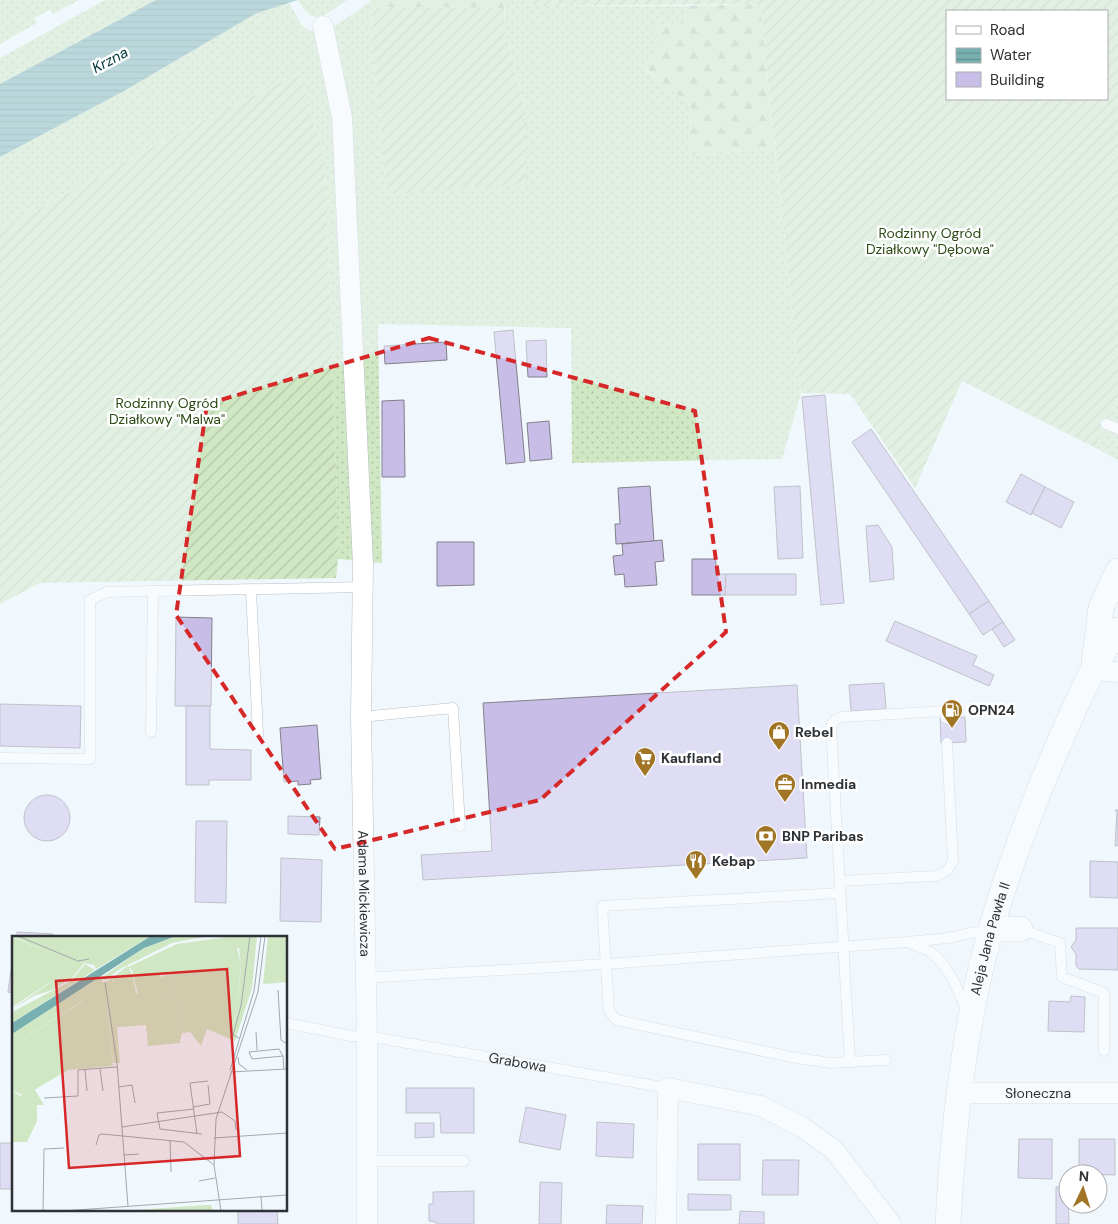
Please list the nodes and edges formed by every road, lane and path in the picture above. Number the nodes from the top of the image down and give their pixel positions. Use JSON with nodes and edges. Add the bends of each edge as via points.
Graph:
{"nodes":[{"id":1,"x":323,"y":26,"type":"dead end"},
{"id":2,"x":1106,"y":424,"type":"dead end"},
{"id":3,"x":1118,"y":429,"type":"edge"},
{"id":4,"x":1118,"y":570,"type":"edge"},
{"id":5,"x":363,"y":587,"type":"junction"},
{"id":6,"x":251,"y":590,"type":"junction"},
{"id":7,"x":153,"y":591,"type":"junction"},
{"id":8,"x":1118,"y":630,"type":"edge"},
{"id":9,"x":1093,"y":670,"type":"junction"},
{"id":10,"x":1118,"y":672,"type":"edge"},
{"id":11,"x":361,"y":716,"type":"junction"},
{"id":12,"x":946,"y":718,"type":"dead end"},
{"id":13,"x":151,"y":732,"type":"dead end"},
{"id":14,"x":258,"y":734,"type":"dead end"},
{"id":15,"x":947,"y":743,"type":"dead end"},
{"id":16,"x":0,"y":758,"type":"edge"},
{"id":17,"x":460,"y":826,"type":"dead end"},
{"id":18,"x":840,"y":881,"type":"junction"},
{"id":19,"x":840,"y":893,"type":"junction"},
{"id":20,"x":991,"y":929,"type":"junction"},
{"id":21,"x":1020,"y":929,"type":"joint"},
{"id":22,"x":907,"y":942,"type":"junction"},
{"id":23,"x":844,"y":946,"type":"junction"},
{"id":24,"x":606,"y":964,"type":"junction"},
{"id":25,"x":365,"y":978,"type":"junction"},
{"id":26,"x":970,"y":1020,"type":"junction"},
{"id":27,"x":288,"y":1023,"type":"edge"},
{"id":28,"x":367,"y":1037,"type":"junction"},
{"id":29,"x":1104,"y":1051,"type":"dead end"},
{"id":30,"x":886,"y":1060,"type":"dead end"},
{"id":31,"x":850,"y":1062,"type":"junction"},
{"id":32,"x":668,"y":1088,"type":"junction"},
{"id":33,"x":959,"y":1093,"type":"junction"},
{"id":34,"x":1118,"y":1093,"type":"edge"},
{"id":35,"x":464,"y":1161,"type":"dead end"},
{"id":36,"x":367,"y":1162,"type":"junction"},
{"id":37,"x":367,"y":1224,"type":"edge"},
{"id":38,"x":666,"y":1224,"type":"edge"},
{"id":39,"x":891,"y":1224,"type":"edge"},
{"id":40,"x":948,"y":1224,"type":"edge"}],
"edges":[{"from":1,"to":5,"type":"street","name":"Adama Mickiewicza","via":[[342,117]]},
{"from":2,"to":3,"type":"lane"},
{"from":4,"to":9,"type":"street","name":"Aleja Jana Pawła II","via":[[1101,608]]},
{"from":5,"to":6,"type":"lane"},
{"from":5,"to":11,"type":"street","name":"Adama Mickiewicza"},
{"from":6,"to":7,"type":"lane"},
{"from":6,"to":14,"type":"lane"},
{"from":7,"to":13,"type":"lane"},
{"from":7,"to":16,"type":"lane","via":[[107,592],[90,600],[90,759]]},
{"from":8,"to":9,"type":"street","name":"Aleja Jana Pawła II"},
{"from":9,"to":10,"type":"street"},
{"from":9,"to":20,"type":"street","name":"Aleja Jana Pawła II","via":[[1059,741],[1015,853]]},
{"from":11,"to":17,"type":"lane","via":[[453,708]]},
{"from":11,"to":25,"type":"street","name":"Adama Mickiewicza"},
{"from":12,"to":18,"type":"lane","via":[[945,711],[842,717],[832,723]]},
{"from":15,"to":18,"type":"lane","via":[[953,861],[947,871],[936,876]]},
{"from":18,"to":19,"type":"lane"},
{"from":19,"to":23,"type":"lane"},
{"from":19,"to":24,"type":"lane","via":[[602,906]]},
{"from":20,"to":21,"type":"street"},
{"from":20,"to":22,"type":"lane"},
{"from":20,"to":26,"type":"street","name":"Aleja Jana Pawła II"},
{"from":21,"to":29,"type":"lane","via":[[1060,943],[1062,977],[1104,993]]},
{"from":22,"to":23,"type":"lane"},
{"from":22,"to":26,"type":"lane","via":[[929,951],[944,965]]},
{"from":23,"to":24,"type":"lane"},
{"from":23,"to":31,"type":"lane"},
{"from":24,"to":25,"type":"lane"},
{"from":24,"to":31,"type":"lane","via":[[609,1011],[616,1020],[791,1057],[830,1063]]},
{"from":25,"to":28,"type":"street","name":"Adama Mickiewicza"},
{"from":26,"to":33,"type":"street","name":"Aleja Jana Pawła II"},
{"from":27,"to":28,"type":"lane","name":"Grabowa"},
{"from":28,"to":32,"type":"lane","name":"Grabowa"},
{"from":28,"to":36,"type":"street","name":"Adama Mickiewicza"},
{"from":30,"to":31,"type":"lane"},
{"from":32,"to":38,"type":"street"},
{"from":32,"to":39,"type":"street","name":"Grabowa","via":[[761,1106],[802,1127],[834,1150]]},
{"from":33,"to":34,"type":"street","name":"Słoneczna"},
{"from":33,"to":40,"type":"street","name":"Aleja Jana Pawła II"},
{"from":35,"to":36,"type":"lane"},
{"from":36,"to":37,"type":"street","name":"Adama Mickiewicza"}]}
